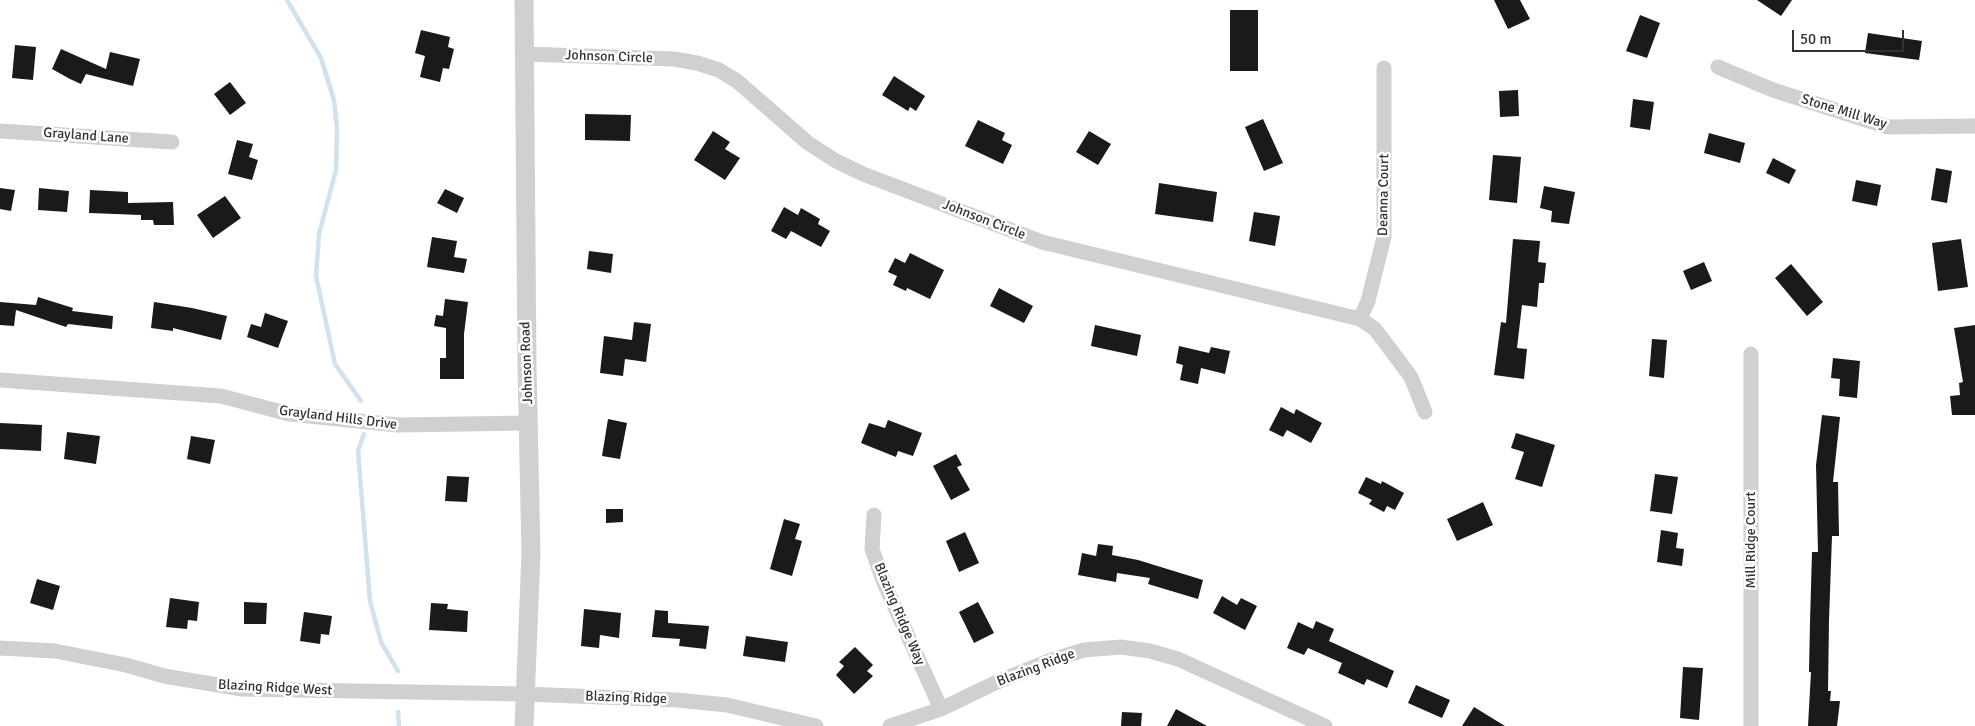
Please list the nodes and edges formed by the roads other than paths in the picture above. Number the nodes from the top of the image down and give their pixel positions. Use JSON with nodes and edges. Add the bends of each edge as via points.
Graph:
{"nodes":[{"id":1,"x":524,"y":0,"type":"edge"},
{"id":2,"x":524,"y":54,"type":"junction"},
{"id":3,"x":1718,"y":67,"type":"dead end"},
{"id":4,"x":1384,"y":68,"type":"dead end"},
{"id":5,"x":1975,"y":126,"type":"edge"},
{"id":6,"x":0,"y":131,"type":"edge"},
{"id":7,"x":172,"y":142,"type":"dead end"},
{"id":8,"x":1360,"y":318,"type":"junction"},
{"id":9,"x":1751,"y":354,"type":"dead end"},
{"id":10,"x":0,"y":380,"type":"edge"},
{"id":11,"x":1425,"y":412,"type":"dead end"},
{"id":12,"x":529,"y":423,"type":"junction"},
{"id":13,"x":874,"y":515,"type":"dead end"},
{"id":14,"x":0,"y":648,"type":"edge"},
{"id":15,"x":524,"y":694,"type":"junction"},
{"id":16,"x":941,"y":709,"type":"junction"},
{"id":17,"x":524,"y":726,"type":"edge"},
{"id":18,"x":816,"y":726,"type":"edge"},
{"id":19,"x":890,"y":726,"type":"edge"},
{"id":20,"x":1324,"y":726,"type":"edge"},
{"id":21,"x":1751,"y":726,"type":"edge"}],
"edges":[{"from":1,"to":2,"type":"street","name":"Johnson Road"},
{"from":2,"to":8,"type":"street","name":"Johnson Circle","via":[[674,59],[697,63],[719,70],[737,81],[808,143],[863,174],[1042,242]]},
{"from":2,"to":12,"type":"street","name":"Johnson Road"},
{"from":3,"to":5,"type":"street","name":"Stone Mill Way","via":[[1773,90],[1888,127]]},
{"from":4,"to":8,"type":"street","name":"Deanna Court","via":[[1384,237],[1368,301]]},
{"from":6,"to":7,"type":"street","name":"Grayland Lane"},
{"from":8,"to":11,"type":"street","name":"Johnson Circle","via":[[1375,329],[1411,377]]},
{"from":9,"to":21,"type":"street","name":"Mill Ridge Court"},
{"from":10,"to":12,"type":"street","name":"Grayland Hills Drive","via":[[221,396],[289,414],[398,425]]},
{"from":12,"to":15,"type":"street","name":"Johnson Road","via":[[531,554]]},
{"from":13,"to":16,"type":"street","name":"Blazing Ridge Way","via":[[872,549]]},
{"from":14,"to":15,"type":"street","name":"Blazing Ridge West","via":[[55,651],[242,690]]},
{"from":15,"to":17,"type":"street","name":"Johnson Road"},
{"from":15,"to":18,"type":"street","name":"Blazing Ridge","via":[[727,705]]},
{"from":16,"to":19,"type":"street","name":"Blazing Ridge"},
{"from":16,"to":20,"type":"street","name":"Blazing Ridge","via":[[1048,661],[1084,650],[1122,648],[1178,659]]}]}
